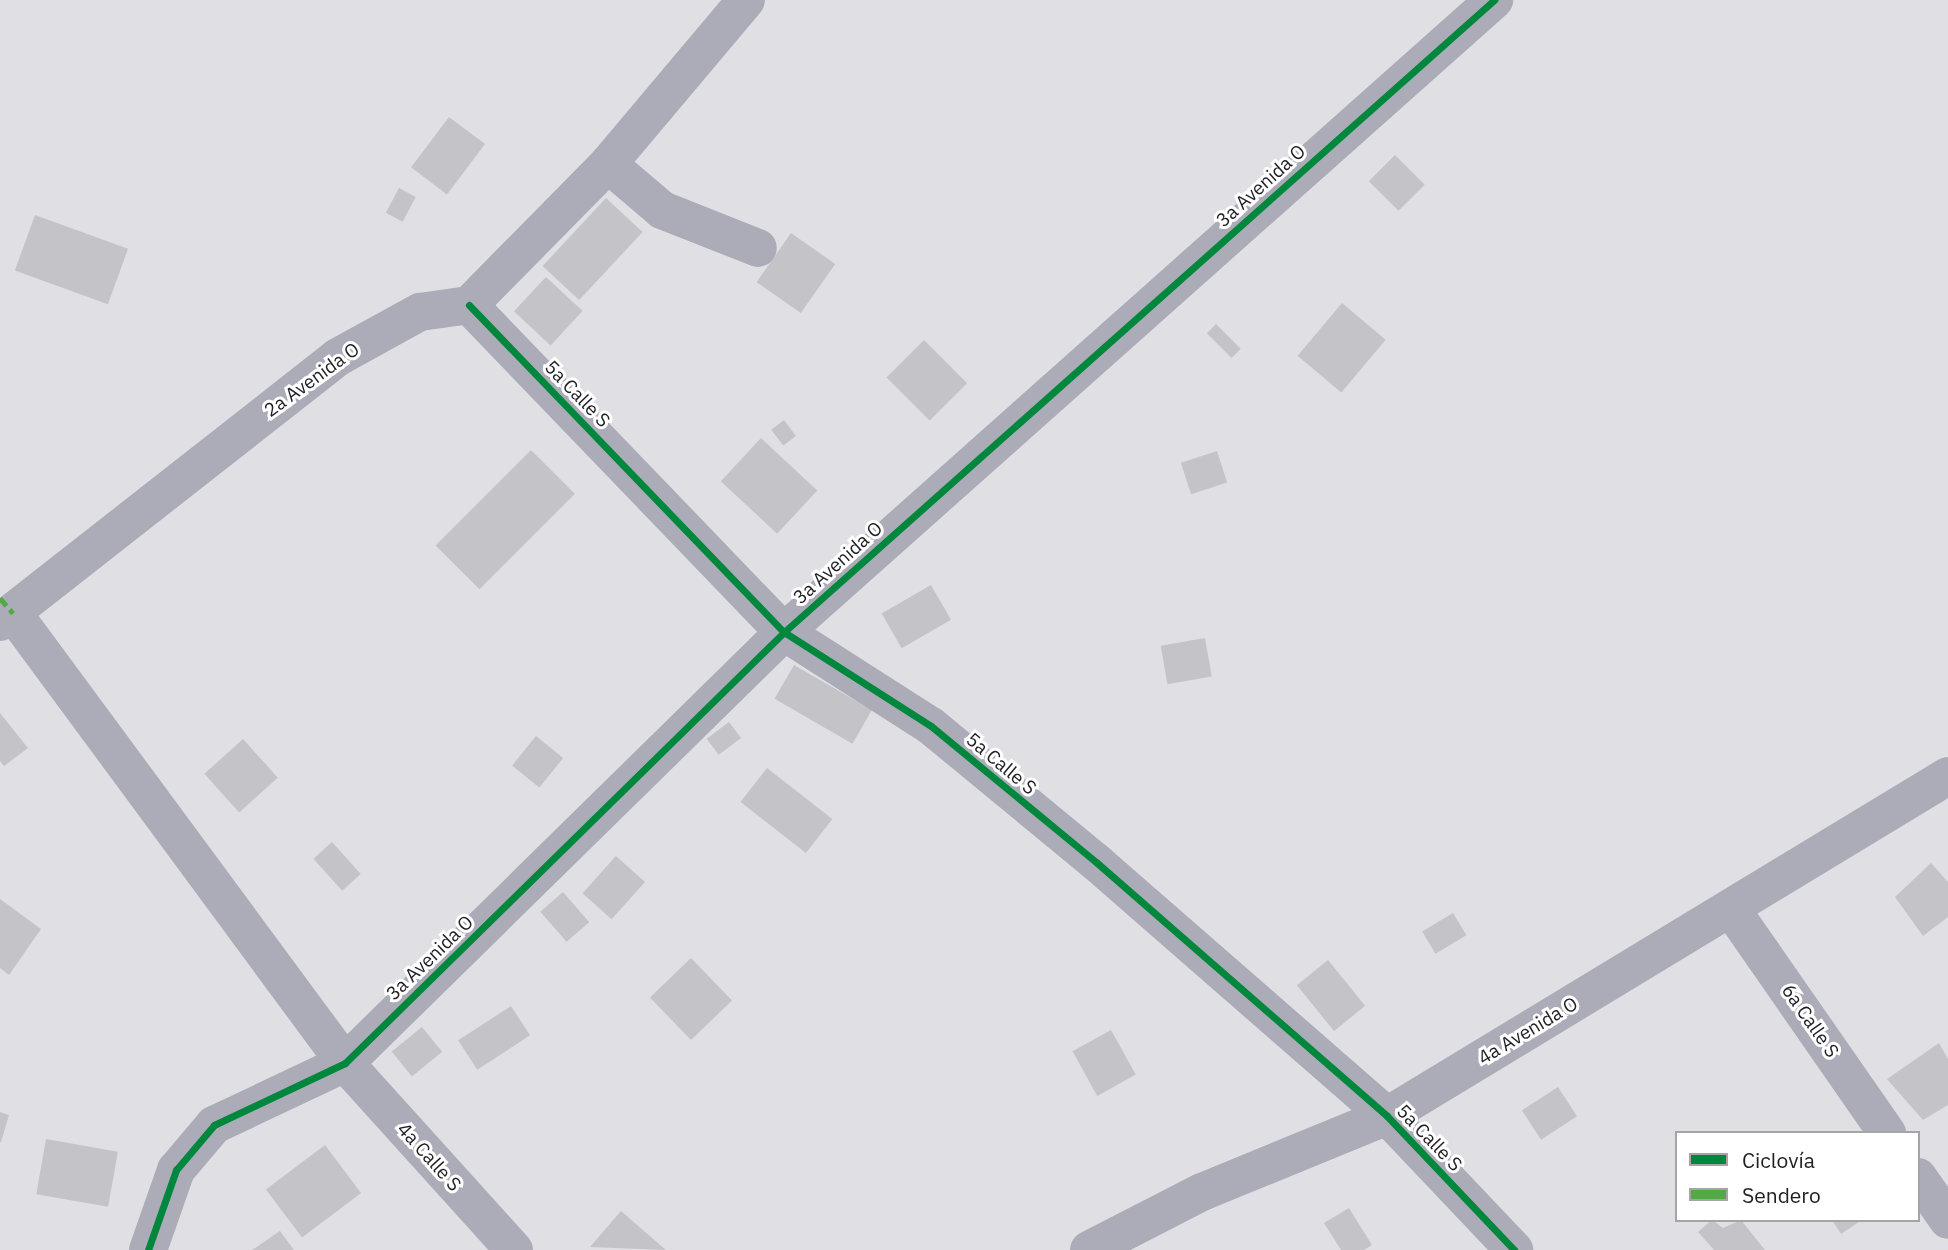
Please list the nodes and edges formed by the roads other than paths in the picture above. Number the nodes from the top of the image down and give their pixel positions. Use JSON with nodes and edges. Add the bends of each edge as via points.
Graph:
{"nodes":[{"id":1,"x":746,"y":0,"type":"edge"},
{"id":2,"x":1494,"y":0,"type":"edge"},
{"id":3,"x":608,"y":164,"type":"junction"},
{"id":4,"x":758,"y":248,"type":"dead end"},
{"id":5,"x":469,"y":304,"type":"junction"},
{"id":6,"x":6,"y":618,"type":"edge"},
{"id":7,"x":784,"y":632,"type":"junction"},
{"id":8,"x":1948,"y":776,"type":"edge"},
{"id":9,"x":1732,"y":910,"type":"junction"},
{"id":10,"x":345,"y":1063,"type":"junction"},
{"id":11,"x":1387,"y":1116,"type":"junction"},
{"id":12,"x":1886,"y":1131,"type":"edge"},
{"id":13,"x":1920,"y":1180,"type":"edge"},
{"id":14,"x":1948,"y":1220,"type":"edge"},
{"id":15,"x":148,"y":1250,"type":"edge"},
{"id":16,"x":514,"y":1250,"type":"edge"},
{"id":17,"x":1090,"y":1250,"type":"edge"},
{"id":18,"x":1514,"y":1250,"type":"edge"}],
"edges":[{"from":1,"to":3,"type":"street"},
{"from":2,"to":7,"type":"street","name":"3a Avenida O"},
{"from":3,"to":4,"type":"street","via":[[662,210]]},
{"from":3,"to":5,"type":"street"},
{"from":5,"to":6,"type":"street","name":"2a Avenida O","via":[[419,312],[338,357]]},
{"from":5,"to":7,"type":"street","name":"5a Calle S"},
{"from":6,"to":10,"type":"street","name":"4a Calle S"},
{"from":7,"to":10,"type":"street","name":"3a Avenida O"},
{"from":7,"to":11,"type":"street","name":"5a Calle S","via":[[930,726]]},
{"from":8,"to":9,"type":"street","name":"4a Avenida O"},
{"from":9,"to":11,"type":"street","name":"4a Avenida O"},
{"from":9,"to":12,"type":"street","name":"6a Calle S"},
{"from":10,"to":15,"type":"street","name":"3a Avenida O","via":[[214,1125],[176,1170]]},
{"from":10,"to":16,"type":"street","name":"4a Calle S"},
{"from":11,"to":17,"type":"street","name":"4a Avenida O","via":[[1202,1192]]},
{"from":11,"to":18,"type":"street","name":"5a Calle S"},
{"from":13,"to":14,"type":"street"}]}
